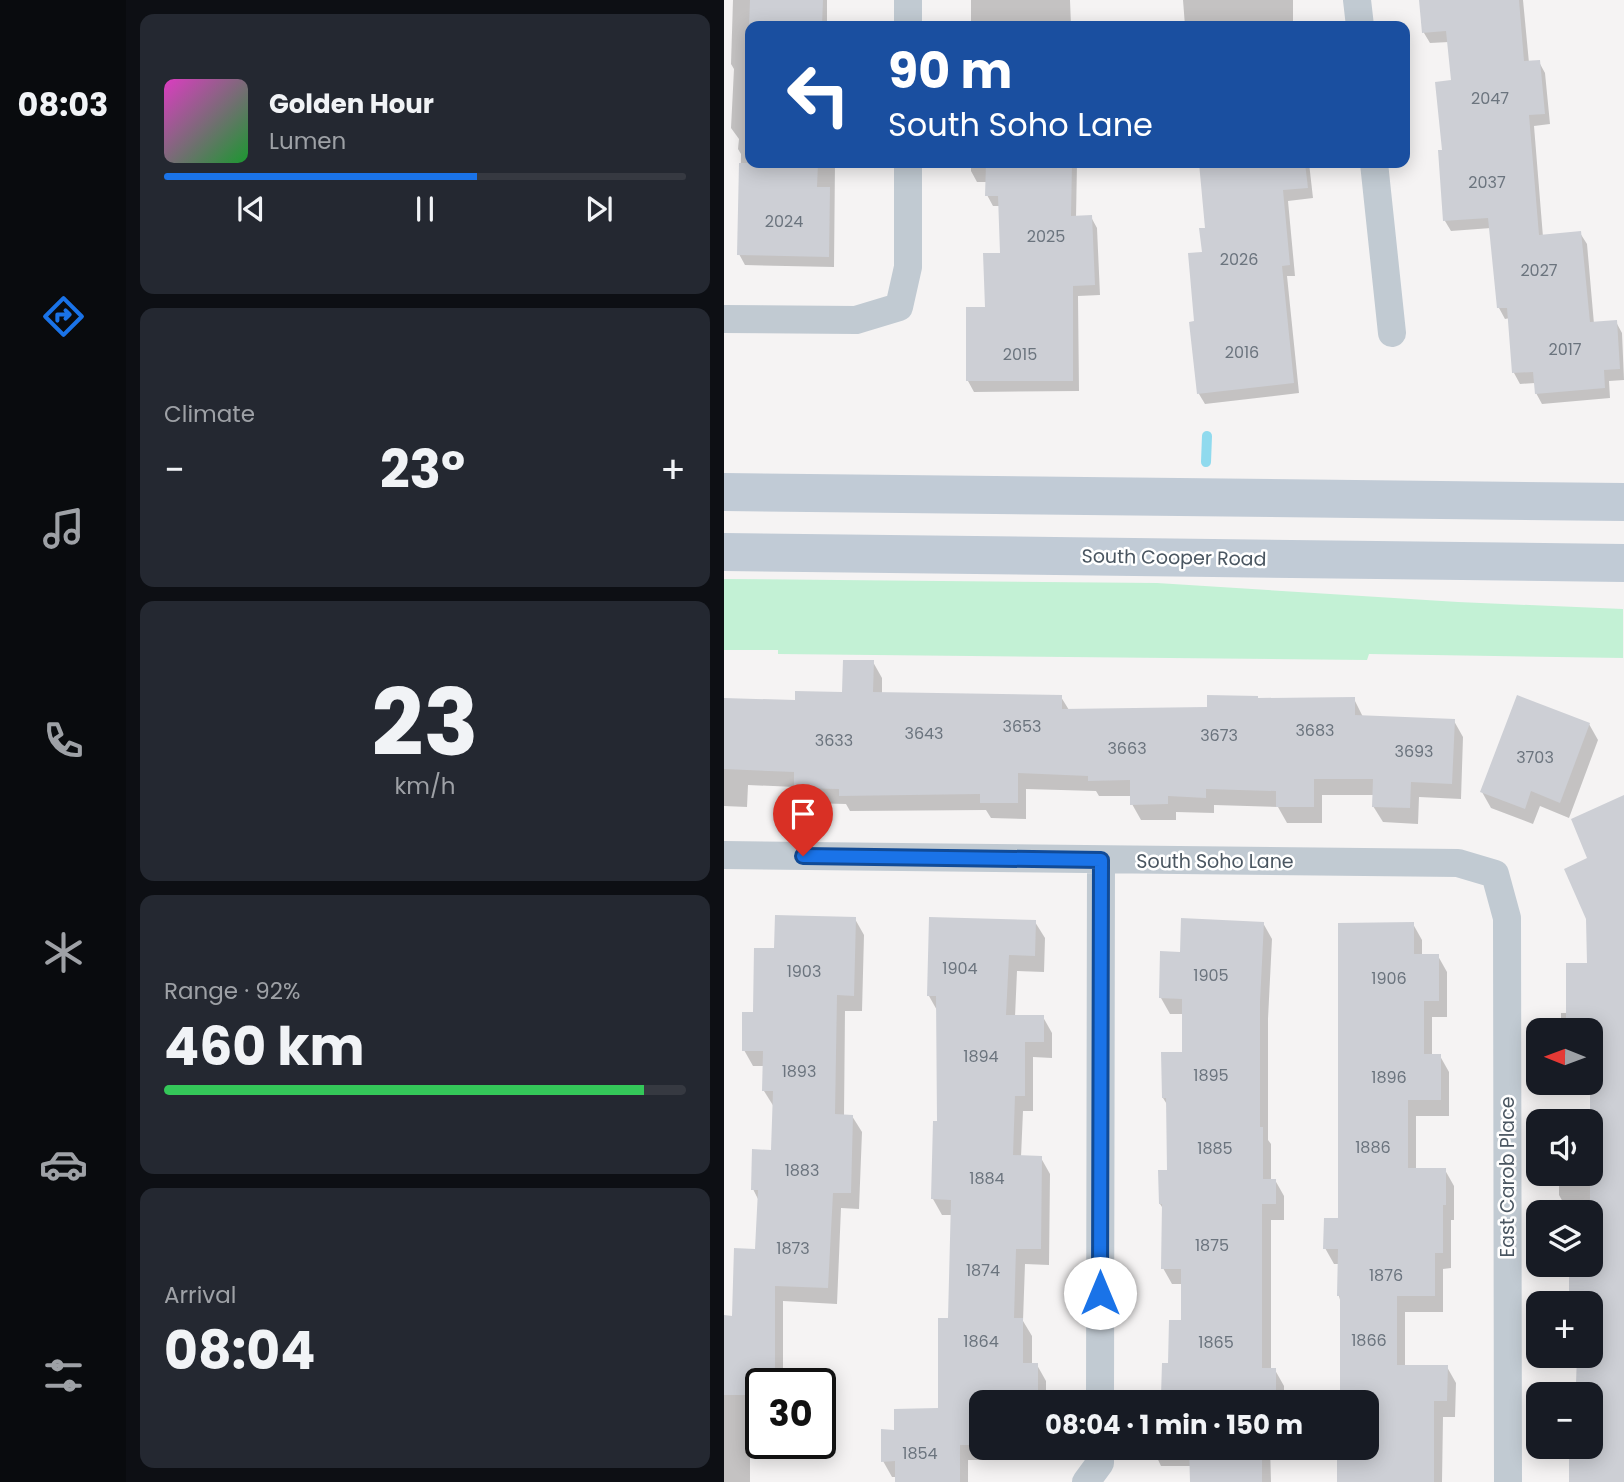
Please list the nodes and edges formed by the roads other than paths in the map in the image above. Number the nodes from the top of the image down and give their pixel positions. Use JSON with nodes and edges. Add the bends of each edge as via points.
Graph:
{"nodes":[{"id":1,"x":908,"y":0,"type":"edge"},
{"id":2,"x":1357,"y":0,"type":"edge"},
{"id":3,"x":908,"y":21,"type":"edge"},
{"id":4,"x":1359,"y":21,"type":"edge"},
{"id":5,"x":908,"y":168,"type":"edge"},
{"id":6,"x":1375,"y":168,"type":"edge"},
{"id":7,"x":724,"y":319,"type":"edge"},
{"id":8,"x":1392,"y":333,"type":"dead end"},
{"id":9,"x":724,"y":492,"type":"edge"},
{"id":10,"x":1624,"y":502,"type":"edge"},
{"id":11,"x":724,"y":552,"type":"edge"},
{"id":12,"x":1624,"y":563,"type":"edge"},
{"id":13,"x":724,"y":855,"type":"edge"},
{"id":14,"x":1101,"y":860,"type":"junction"},
{"id":15,"x":1495,"y":874,"type":"joint"},
{"id":16,"x":1100,"y":1390,"type":"edge"},
{"id":17,"x":1100,"y":1460,"type":"edge"},
{"id":18,"x":1086,"y":1482,"type":"edge"},
{"id":19,"x":1508,"y":1482,"type":"edge"}],
"edges":[{"from":1,"to":3,"type":"street"},
{"from":2,"to":4,"type":"street"},
{"from":5,"to":7,"type":"street","via":[[908,267],[899,307],[856,320]]},
{"from":6,"to":8,"type":"street"},
{"from":9,"to":10,"type":"main road"},
{"from":11,"to":12,"type":"main road","name":"South Cooper Road"},
{"from":13,"to":14,"type":"street","name":"South Soho Lane"},
{"from":14,"to":15,"type":"street","name":"South Soho Lane","via":[[1458,863]]},
{"from":14,"to":16,"type":"street"},
{"from":15,"to":19,"type":"street","name":"East Carob Place","via":[[1507,918]]},
{"from":17,"to":18,"type":"street"}]}
